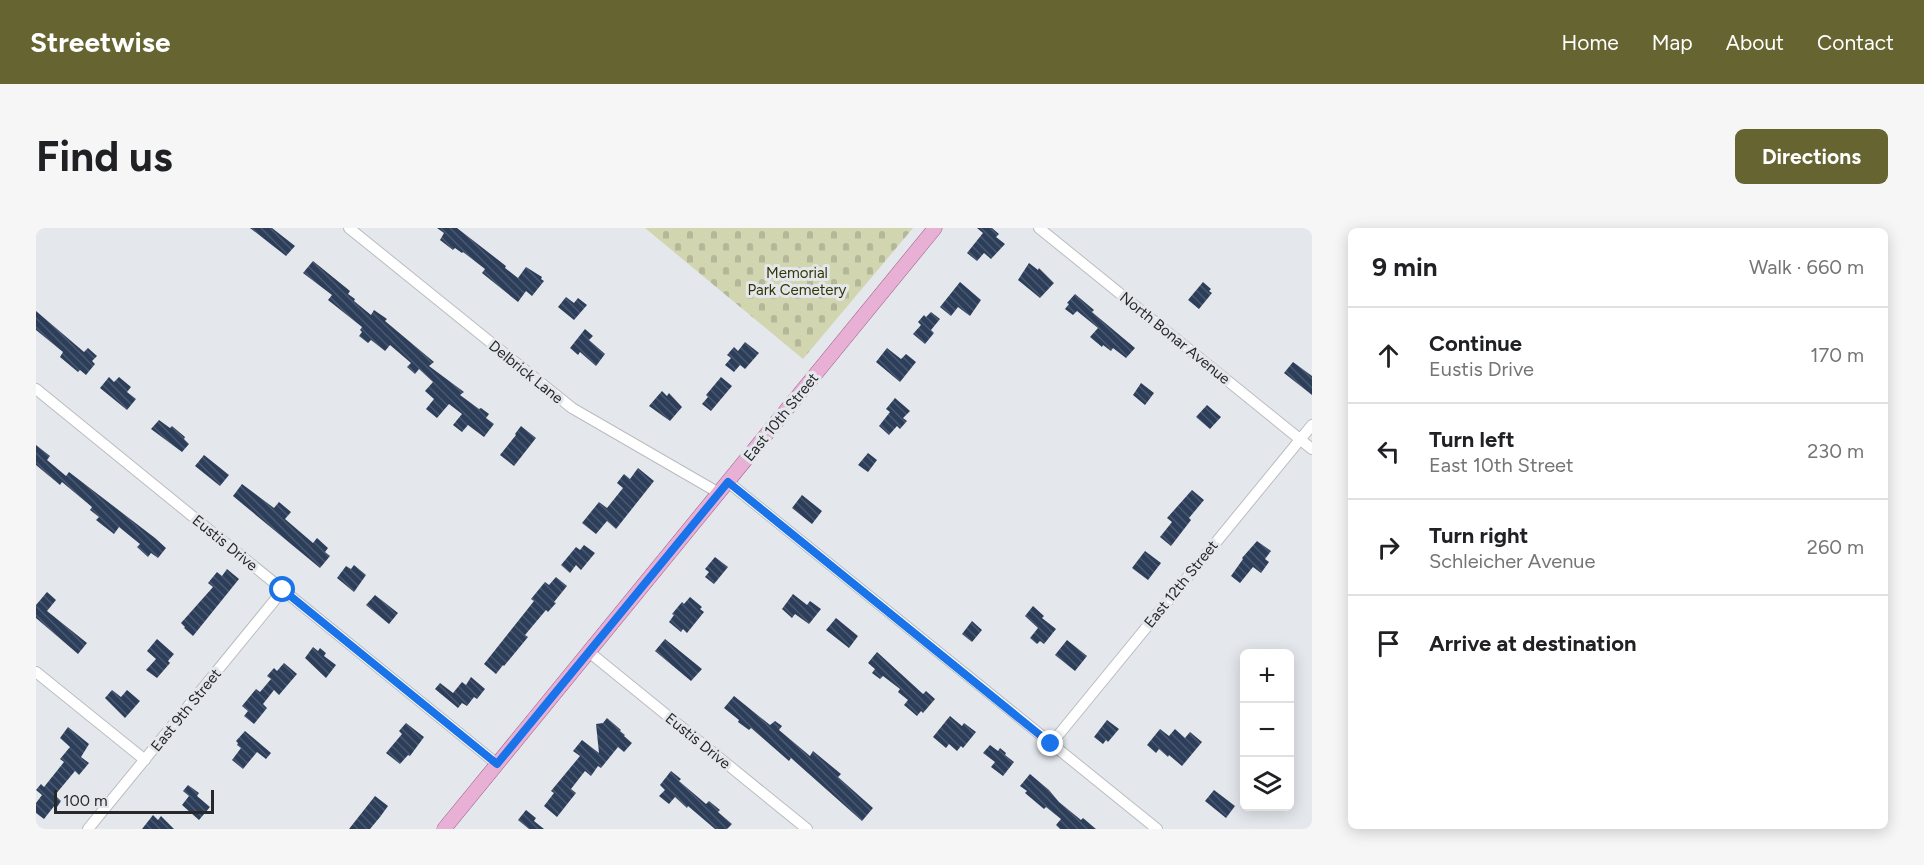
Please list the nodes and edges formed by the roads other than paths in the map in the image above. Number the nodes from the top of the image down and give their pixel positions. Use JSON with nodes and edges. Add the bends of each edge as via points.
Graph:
{"nodes":[{"id":1,"x":349,"y":228,"type":"edge"},
{"id":2,"x":935,"y":228,"type":"edge"},
{"id":3,"x":1039,"y":228,"type":"edge"},
{"id":4,"x":36,"y":389,"type":"edge"},
{"id":5,"x":1312,"y":425,"type":"edge"},
{"id":6,"x":1300,"y":439,"type":"junction"},
{"id":7,"x":1312,"y":449,"type":"edge"},
{"id":8,"x":723,"y":488,"type":"junction"},
{"id":9,"x":283,"y":590,"type":"junction"},
{"id":10,"x":589,"y":652,"type":"junction"},
{"id":11,"x":36,"y":672,"type":"edge"},
{"id":12,"x":1051,"y":744,"type":"junction"},
{"id":13,"x":145,"y":760,"type":"junction"},
{"id":14,"x":497,"y":764,"type":"junction"},
{"id":15,"x":448,"y":828,"type":"edge"},
{"id":16,"x":88,"y":829,"type":"edge"},
{"id":17,"x":807,"y":829,"type":"edge"},
{"id":18,"x":1157,"y":829,"type":"edge"}],
"edges":[{"from":1,"to":8,"type":"street","name":"Delbrick Lane","via":[[572,408]]},
{"from":2,"to":8,"type":"main road","name":"East 10th Street"},
{"from":3,"to":6,"type":"street","name":"North Bonar Avenue"},
{"from":4,"to":9,"type":"street","name":"Eustis Drive"},
{"from":5,"to":6,"type":"street","name":"East 12th Street"},
{"from":6,"to":7,"type":"street","name":"North Bonar Avenue"},
{"from":6,"to":12,"type":"street","name":"East 12th Street"},
{"from":8,"to":10,"type":"main road","name":"East 10th Street"},
{"from":8,"to":12,"type":"street","name":"Delbrick Lane"},
{"from":9,"to":13,"type":"street","name":"East 9th Street"},
{"from":9,"to":14,"type":"street","name":"Eustis Drive"},
{"from":10,"to":14,"type":"main road","name":"East 10th Street"},
{"from":10,"to":17,"type":"street","name":"Eustis Drive"},
{"from":11,"to":13,"type":"street"},
{"from":12,"to":18,"type":"street","name":"Delbrick Lane"},
{"from":13,"to":16,"type":"street","name":"East 9th Street"},
{"from":14,"to":15,"type":"main road","name":"East 10th Street"}]}
